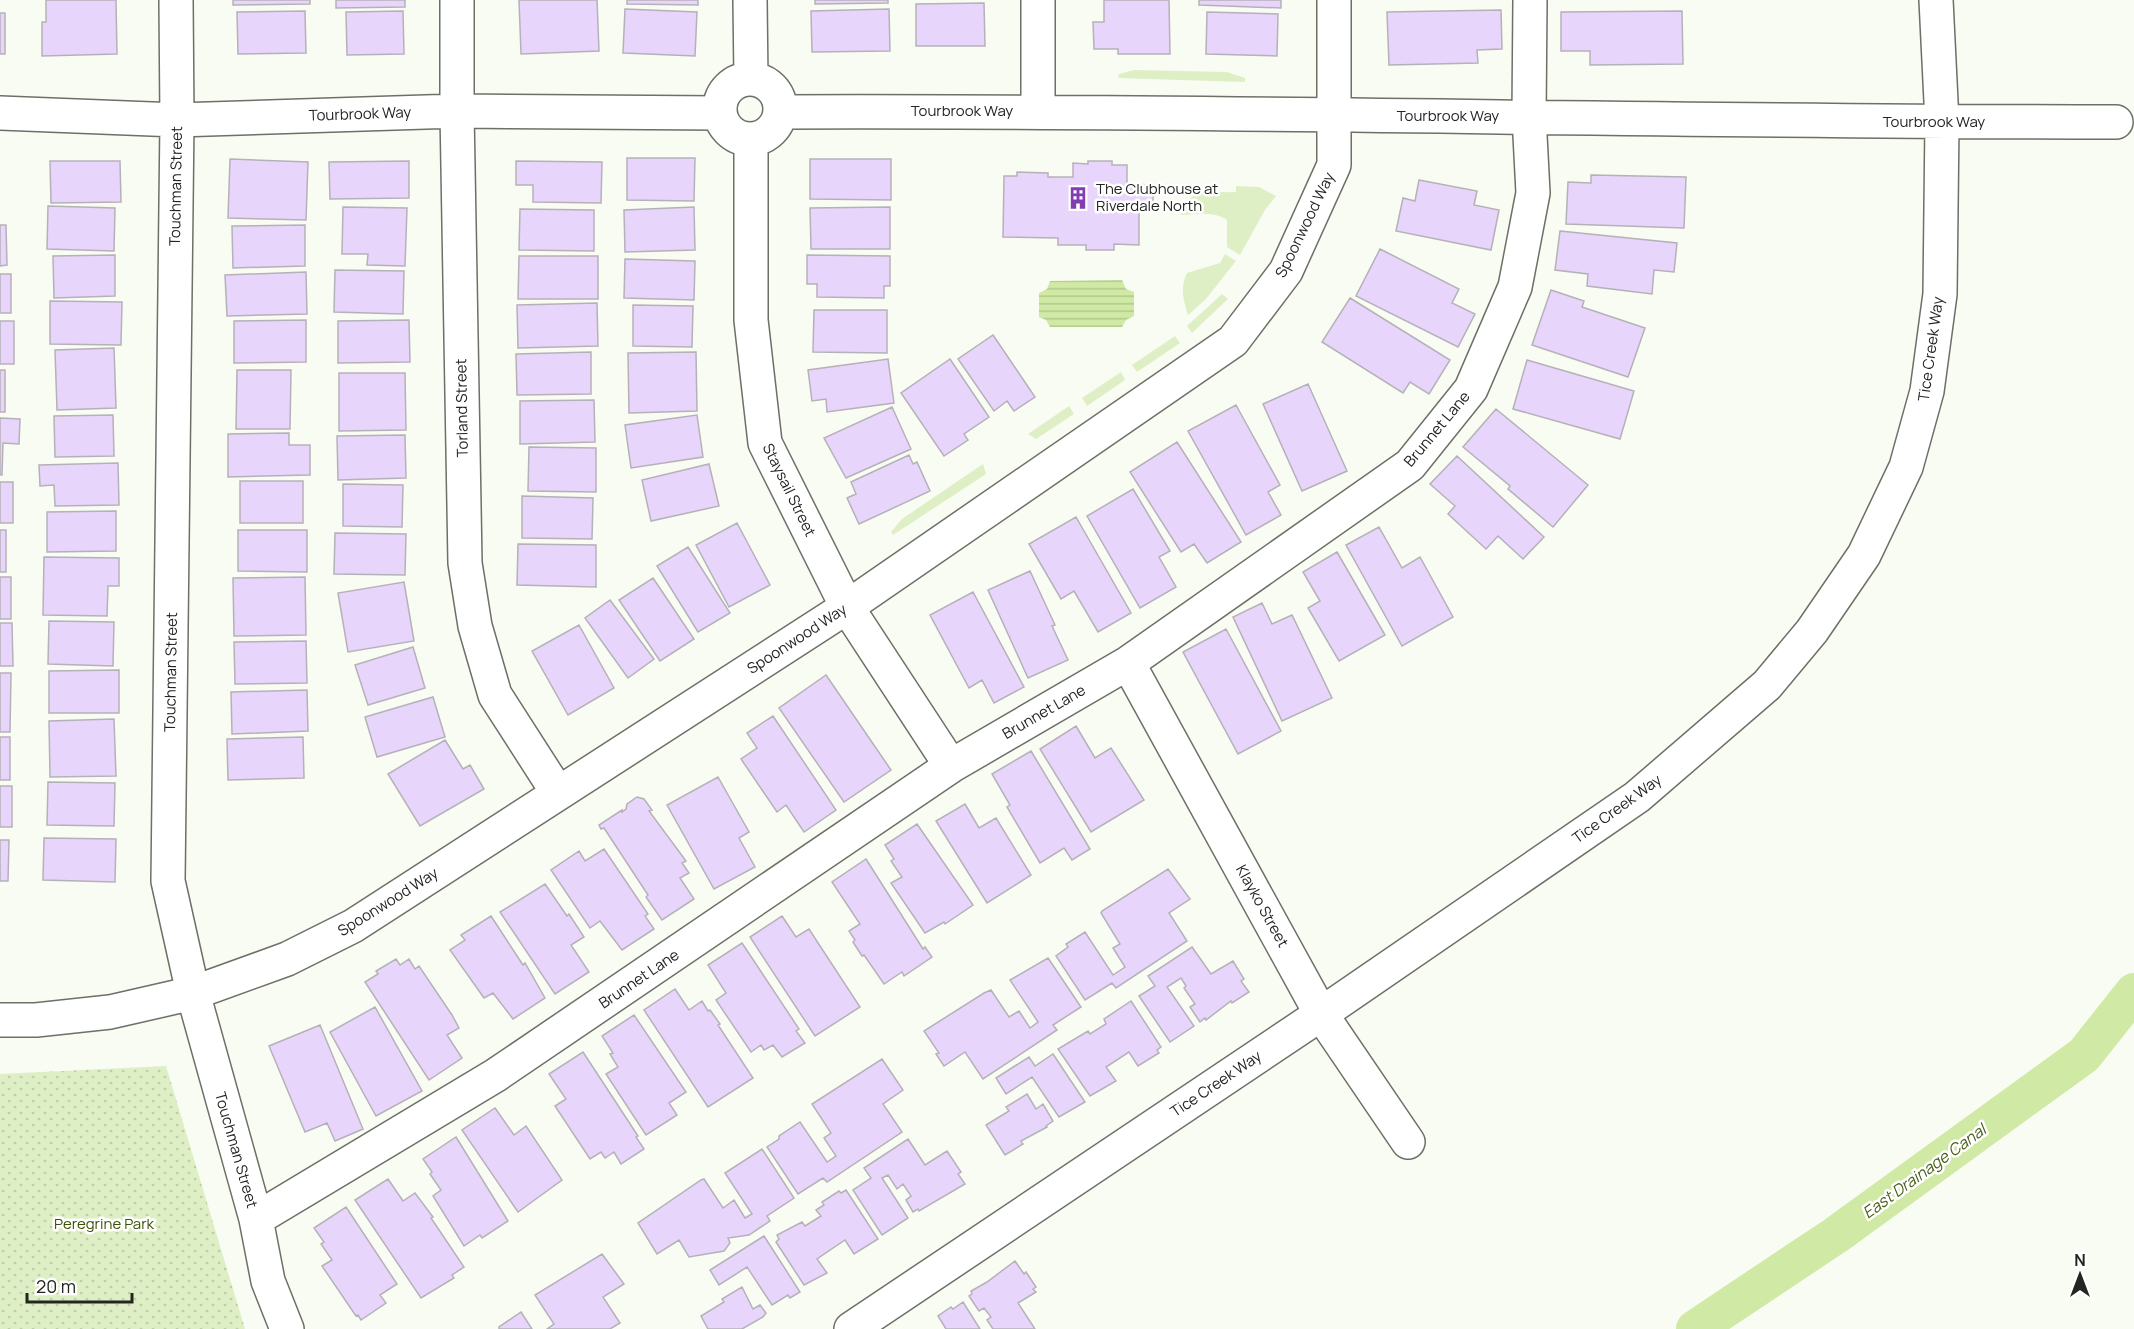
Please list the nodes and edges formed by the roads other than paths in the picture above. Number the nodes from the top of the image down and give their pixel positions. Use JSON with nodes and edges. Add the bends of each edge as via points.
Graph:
{"nodes":[{"id":1,"x":176,"y":0,"type":"edge"},
{"id":2,"x":457,"y":0,"type":"edge"},
{"id":3,"x":750,"y":0,"type":"edge"},
{"id":4,"x":1038,"y":0,"type":"edge"},
{"id":5,"x":1334,"y":0,"type":"edge"},
{"id":6,"x":1530,"y":0,"type":"edge"},
{"id":7,"x":1936,"y":0,"type":"edge"},
{"id":8,"x":751,"y":79,"type":"junction"},
{"id":9,"x":457,"y":111,"type":"junction"},
{"id":10,"x":1038,"y":111,"type":"junction"},
{"id":11,"x":781,"y":112,"type":"junction"},
{"id":12,"x":0,"y":113,"type":"edge"},
{"id":13,"x":720,"y":113,"type":"junction"},
{"id":14,"x":1334,"y":114,"type":"junction"},
{"id":15,"x":1529,"y":116,"type":"junction"},
{"id":16,"x":177,"y":120,"type":"junction"},
{"id":17,"x":1942,"y":122,"type":"junction"},
{"id":18,"x":2116,"y":122,"type":"dead end"},
{"id":19,"x":751,"y":140,"type":"junction"},
{"id":20,"x":847,"y":607,"type":"junction"},
{"id":21,"x":1128,"y":663,"type":"junction"},
{"id":22,"x":951,"y":766,"type":"junction"},
{"id":23,"x":558,"y":793,"type":"junction"},
{"id":24,"x":193,"y":993,"type":"junction"},
{"id":25,"x":1321,"y":1014,"type":"junction"},
{"id":26,"x":0,"y":1020,"type":"edge"},
{"id":27,"x":1408,"y":1142,"type":"dead end"},
{"id":28,"x":256,"y":1220,"type":"junction"},
{"id":29,"x":287,"y":1329,"type":"edge"},
{"id":30,"x":851,"y":1329,"type":"edge"}],
"edges":[{"from":1,"to":16,"type":"street","name":"Touchman Street"},
{"from":2,"to":9,"type":"street","name":"Torland Street"},
{"from":3,"to":8,"type":"street"},
{"from":4,"to":10,"type":"street"},
{"from":5,"to":14,"type":"street","name":"Spoonwood Way"},
{"from":6,"to":15,"type":"street","name":"Brunnet Lane"},
{"from":7,"to":17,"type":"street","name":"Tice Creek Way"},
{"from":8,"to":11,"type":"street","via":[[773,89]]},
{"from":8,"to":13,"type":"street","via":[[736,82],[725,92]]},
{"from":9,"to":13,"type":"street","name":"Tourbrook Way"},
{"from":9,"to":16,"type":"street","name":"Tourbrook Way"},
{"from":9,"to":23,"type":"street","name":"Torland Street","via":[[465,563],[475,626],[495,695]]},
{"from":10,"to":11,"type":"street","name":"Tourbrook Way"},
{"from":10,"to":14,"type":"street","name":"Tourbrook Way"},
{"from":11,"to":19,"type":"street","via":[[771,131]]},
{"from":12,"to":16,"type":"street","name":"Tourbrook Way"},
{"from":13,"to":19,"type":"street","via":[[722,122],[734,135]]},
{"from":14,"to":15,"type":"street","name":"Tourbrook Way"},
{"from":14,"to":20,"type":"street","name":"Spoonwood Way","via":[[1334,165],[1286,271],[1233,341]]},
{"from":15,"to":17,"type":"street","name":"Tourbrook Way"},
{"from":15,"to":21,"type":"street","name":"Brunnet Lane","via":[[1533,193],[1515,287],[1471,388],[1410,465]]},
{"from":16,"to":24,"type":"street","name":"Touchman Street","via":[[168,881]]},
{"from":17,"to":18,"type":"street","name":"Tourbrook Way"},
{"from":17,"to":25,"type":"street","name":"Tice Creek Way","via":[[1940,294],[1927,392],[1906,467],[1864,555],[1812,631],[1767,685],[1637,797]]},
{"from":19,"to":20,"type":"street","name":"Staysail Street","via":[[752,320],[765,443]]},
{"from":20,"to":22,"type":"street","name":"Staysail Street"},
{"from":20,"to":23,"type":"street","name":"Spoonwood Way"},
{"from":21,"to":22,"type":"street","name":"Brunnet Lane"},
{"from":21,"to":25,"type":"street","name":"Klayko Street"},
{"from":22,"to":28,"type":"street","name":"Brunnet Lane","via":[[496,1076]]},
{"from":23,"to":24,"type":"street","name":"Spoonwood Way","via":[[353,926],[287,959]]},
{"from":24,"to":26,"type":"street","name":"Spoonwood Way","via":[[110,1012]]},
{"from":24,"to":28,"type":"street","name":"Touchman Street"},
{"from":25,"to":27,"type":"street","name":"Klayko Street"},
{"from":25,"to":30,"type":"street","name":"Tice Creek Way"},
{"from":28,"to":29,"type":"street","name":"Touchman Street","via":[[268,1281]]}]}
